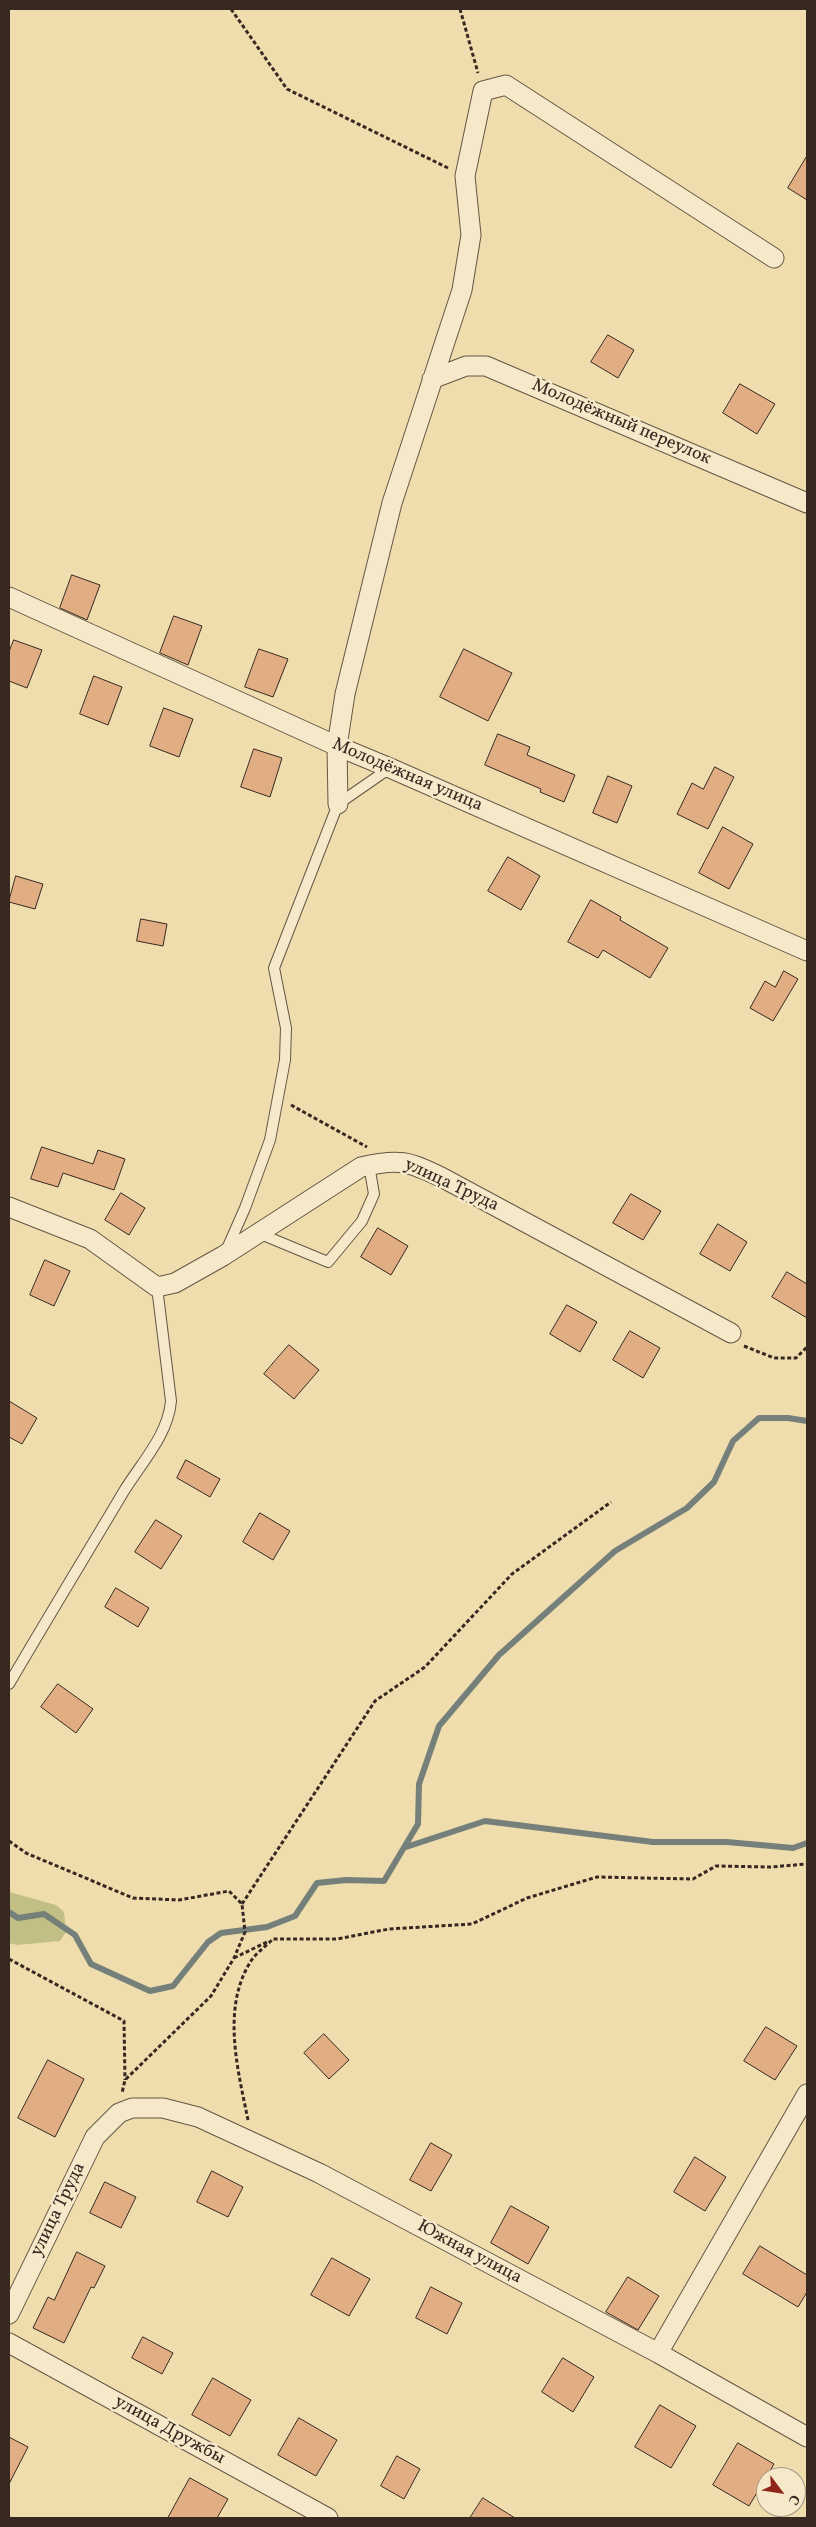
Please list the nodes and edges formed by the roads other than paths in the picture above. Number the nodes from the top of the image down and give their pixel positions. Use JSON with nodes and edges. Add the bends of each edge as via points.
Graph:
{"nodes":[{"id":1,"x":774,"y":258,"type":"dead end"},
{"id":2,"x":432,"y":379,"type":"junction"},
{"id":3,"x":807,"y":503,"type":"edge"},
{"id":4,"x":9,"y":597,"type":"edge"},
{"id":5,"x":337,"y":746,"type":"junction"},
{"id":6,"x":390,"y":768,"type":"junction"},
{"id":7,"x":338,"y":804,"type":"junction"},
{"id":8,"x":807,"y":951,"type":"edge"},
{"id":9,"x":369,"y":1165,"type":"junction"},
{"id":10,"x":9,"y":1207,"type":"edge"},
{"id":11,"x":258,"y":1233,"type":"junction"},
{"id":12,"x":223,"y":1256,"type":"junction"},
{"id":13,"x":166,"y":1285,"type":"junction"},
{"id":14,"x":736,"y":1339,"type":"road end"},
{"id":15,"x":9,"y":1684,"type":"edge"},
{"id":16,"x":807,"y":2094,"type":"edge"},
{"id":17,"x":119,"y":2113,"type":"joint"},
{"id":18,"x":9,"y":2314,"type":"edge"},
{"id":19,"x":9,"y":2343,"type":"edge"},
{"id":20,"x":658,"y":2353,"type":"junction"},
{"id":21,"x":807,"y":2436,"type":"edge"},
{"id":22,"x":328,"y":2518,"type":"edge"}],
"edges":[{"from":1,"to":2,"type":"street","via":[[506,85],[483,91],[465,176],[471,234],[462,290]]},
{"from":2,"to":3,"type":"street","name":"Молодёжный переулок","via":[[466,366],[486,366]]},
{"from":2,"to":5,"type":"street","via":[[392,503],[345,694]]},
{"from":4,"to":5,"type":"street","name":"Молодёжная улица"},
{"from":5,"to":6,"type":"street","name":"Молодёжная улица"},
{"from":5,"to":7,"type":"street"},
{"from":6,"to":7,"type":"lane"},
{"from":6,"to":8,"type":"street","name":"Молодёжная улица"},
{"from":7,"to":12,"type":"lane","via":[[274,968],[286,1028],[285,1060],[270,1140]]},
{"from":9,"to":11,"type":"street","name":"улица Труда"},
{"from":9,"to":11,"type":"lane","via":[[374,1194],[362,1221],[328,1262]]},
{"from":9,"to":14,"type":"street","name":"улица Труда","via":[[392,1161],[416,1165]]},
{"from":10,"to":13,"type":"street","via":[[90,1239]]},
{"from":11,"to":12,"type":"street","name":"улица Труда"},
{"from":12,"to":13,"type":"street","name":"улица Труда"},
{"from":13,"to":15,"type":"lane","via":[[170,1417]]},
{"from":16,"to":20,"type":"street"},
{"from":17,"to":18,"type":"street","name":"улица Труда","via":[[95,2136]]},
{"from":17,"to":20,"type":"street","name":"Южная улица","via":[[132,2108],[163,2108],[198,2117],[319,2173]]},
{"from":19,"to":22,"type":"street","name":"улица Дружбы"},
{"from":20,"to":21,"type":"street","name":"Южная улица"}]}
